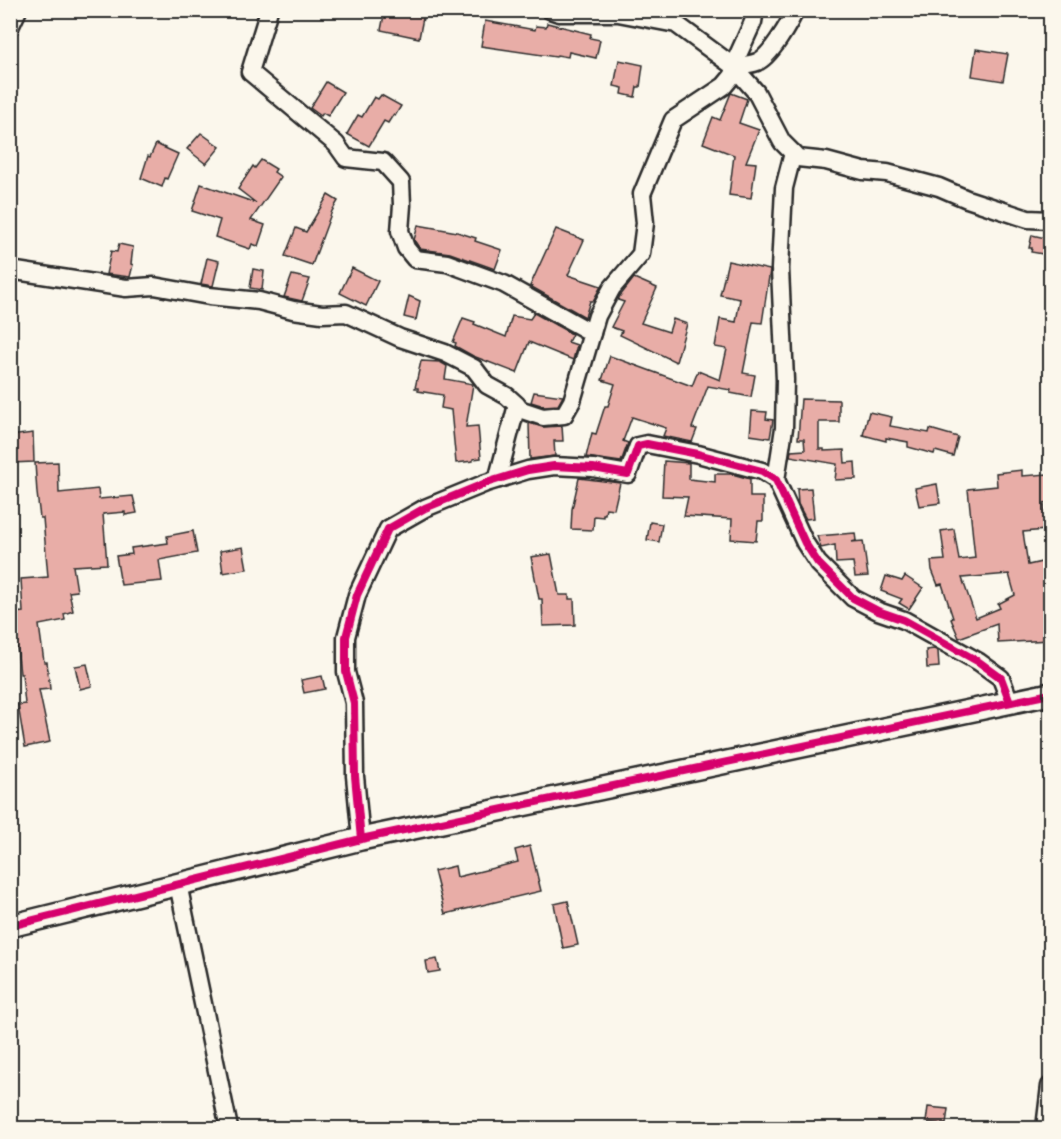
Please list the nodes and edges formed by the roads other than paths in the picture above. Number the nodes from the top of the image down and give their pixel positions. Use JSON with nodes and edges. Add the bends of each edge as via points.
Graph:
{"nodes":[{"id":1,"x":18,"y":10,"type":"edge"},
{"id":2,"x":269,"y":10,"type":"edge"},
{"id":3,"x":550,"y":10,"type":"edge"},
{"id":4,"x":754,"y":10,"type":"edge"},
{"id":5,"x":795,"y":10,"type":"edge"},
{"id":6,"x":10,"y":27,"type":"edge"},
{"id":7,"x":733,"y":66,"type":"junction"},
{"id":8,"x":793,"y":153,"type":"junction"},
{"id":9,"x":1050,"y":220,"type":"edge"},
{"id":10,"x":10,"y":270,"type":"edge"},
{"id":11,"x":592,"y":333,"type":"junction"},
{"id":12,"x":516,"y":408,"type":"junction"},
{"id":13,"x":500,"y":479,"type":"junction"},
{"id":14,"x":776,"y":480,"type":"junction"},
{"id":15,"x":1050,"y":694,"type":"edge"},
{"id":16,"x":1010,"y":702,"type":"junction"},
{"id":17,"x":361,"y":839,"type":"junction"},
{"id":18,"x":178,"y":884,"type":"junction"},
{"id":19,"x":10,"y":926,"type":"edge"},
{"id":20,"x":1050,"y":1086,"type":"edge"},
{"id":21,"x":229,"y":1128,"type":"edge"},
{"id":22,"x":1045,"y":1128,"type":"edge"}],
"edges":[{"from":1,"to":6,"type":"street"},
{"from":2,"to":11,"type":"street","via":[[250,72],[336,144],[346,158],[383,162],[401,182],[400,231],[415,259],[447,263],[504,284]]},
{"from":3,"to":7,"type":"street","via":[[618,13],[676,24]]},
{"from":4,"to":7,"type":"street","via":[[753,22]]},
{"from":5,"to":7,"type":"street","via":[[776,43],[759,62]]},
{"from":7,"to":8,"type":"street","via":[[756,92],[782,142]]},
{"from":7,"to":11,"type":"street","via":[[734,74],[724,86],[673,120],[642,194],[645,223],[641,254],[612,288]]},
{"from":8,"to":9,"type":"street","via":[[798,158],[887,173],[939,187],[1028,219]]},
{"from":8,"to":14,"type":"street","via":[[784,188],[780,280],[784,428]]},
{"from":10,"to":12,"type":"street","via":[[126,288],[154,286],[322,314],[346,313],[474,368],[487,385],[507,396]]},
{"from":11,"to":12,"type":"street","via":[[572,401],[564,415],[543,417]]},
{"from":12,"to":13,"type":"street"},
{"from":13,"to":14,"type":"street","via":[[554,466],[628,474],[638,446],[647,444],[762,471]]},
{"from":13,"to":17,"type":"street","via":[[425,508],[388,529],[357,595],[346,637],[346,672],[354,703]]},
{"from":14,"to":16,"type":"street","via":[[818,563],[853,598],[904,620],[979,662],[1001,678]]},
{"from":15,"to":16,"type":"street"},
{"from":16,"to":17,"type":"street"},
{"from":17,"to":18,"type":"street"},
{"from":18,"to":19,"type":"street"},
{"from":18,"to":21,"type":"street"},
{"from":20,"to":22,"type":"street"}]}
